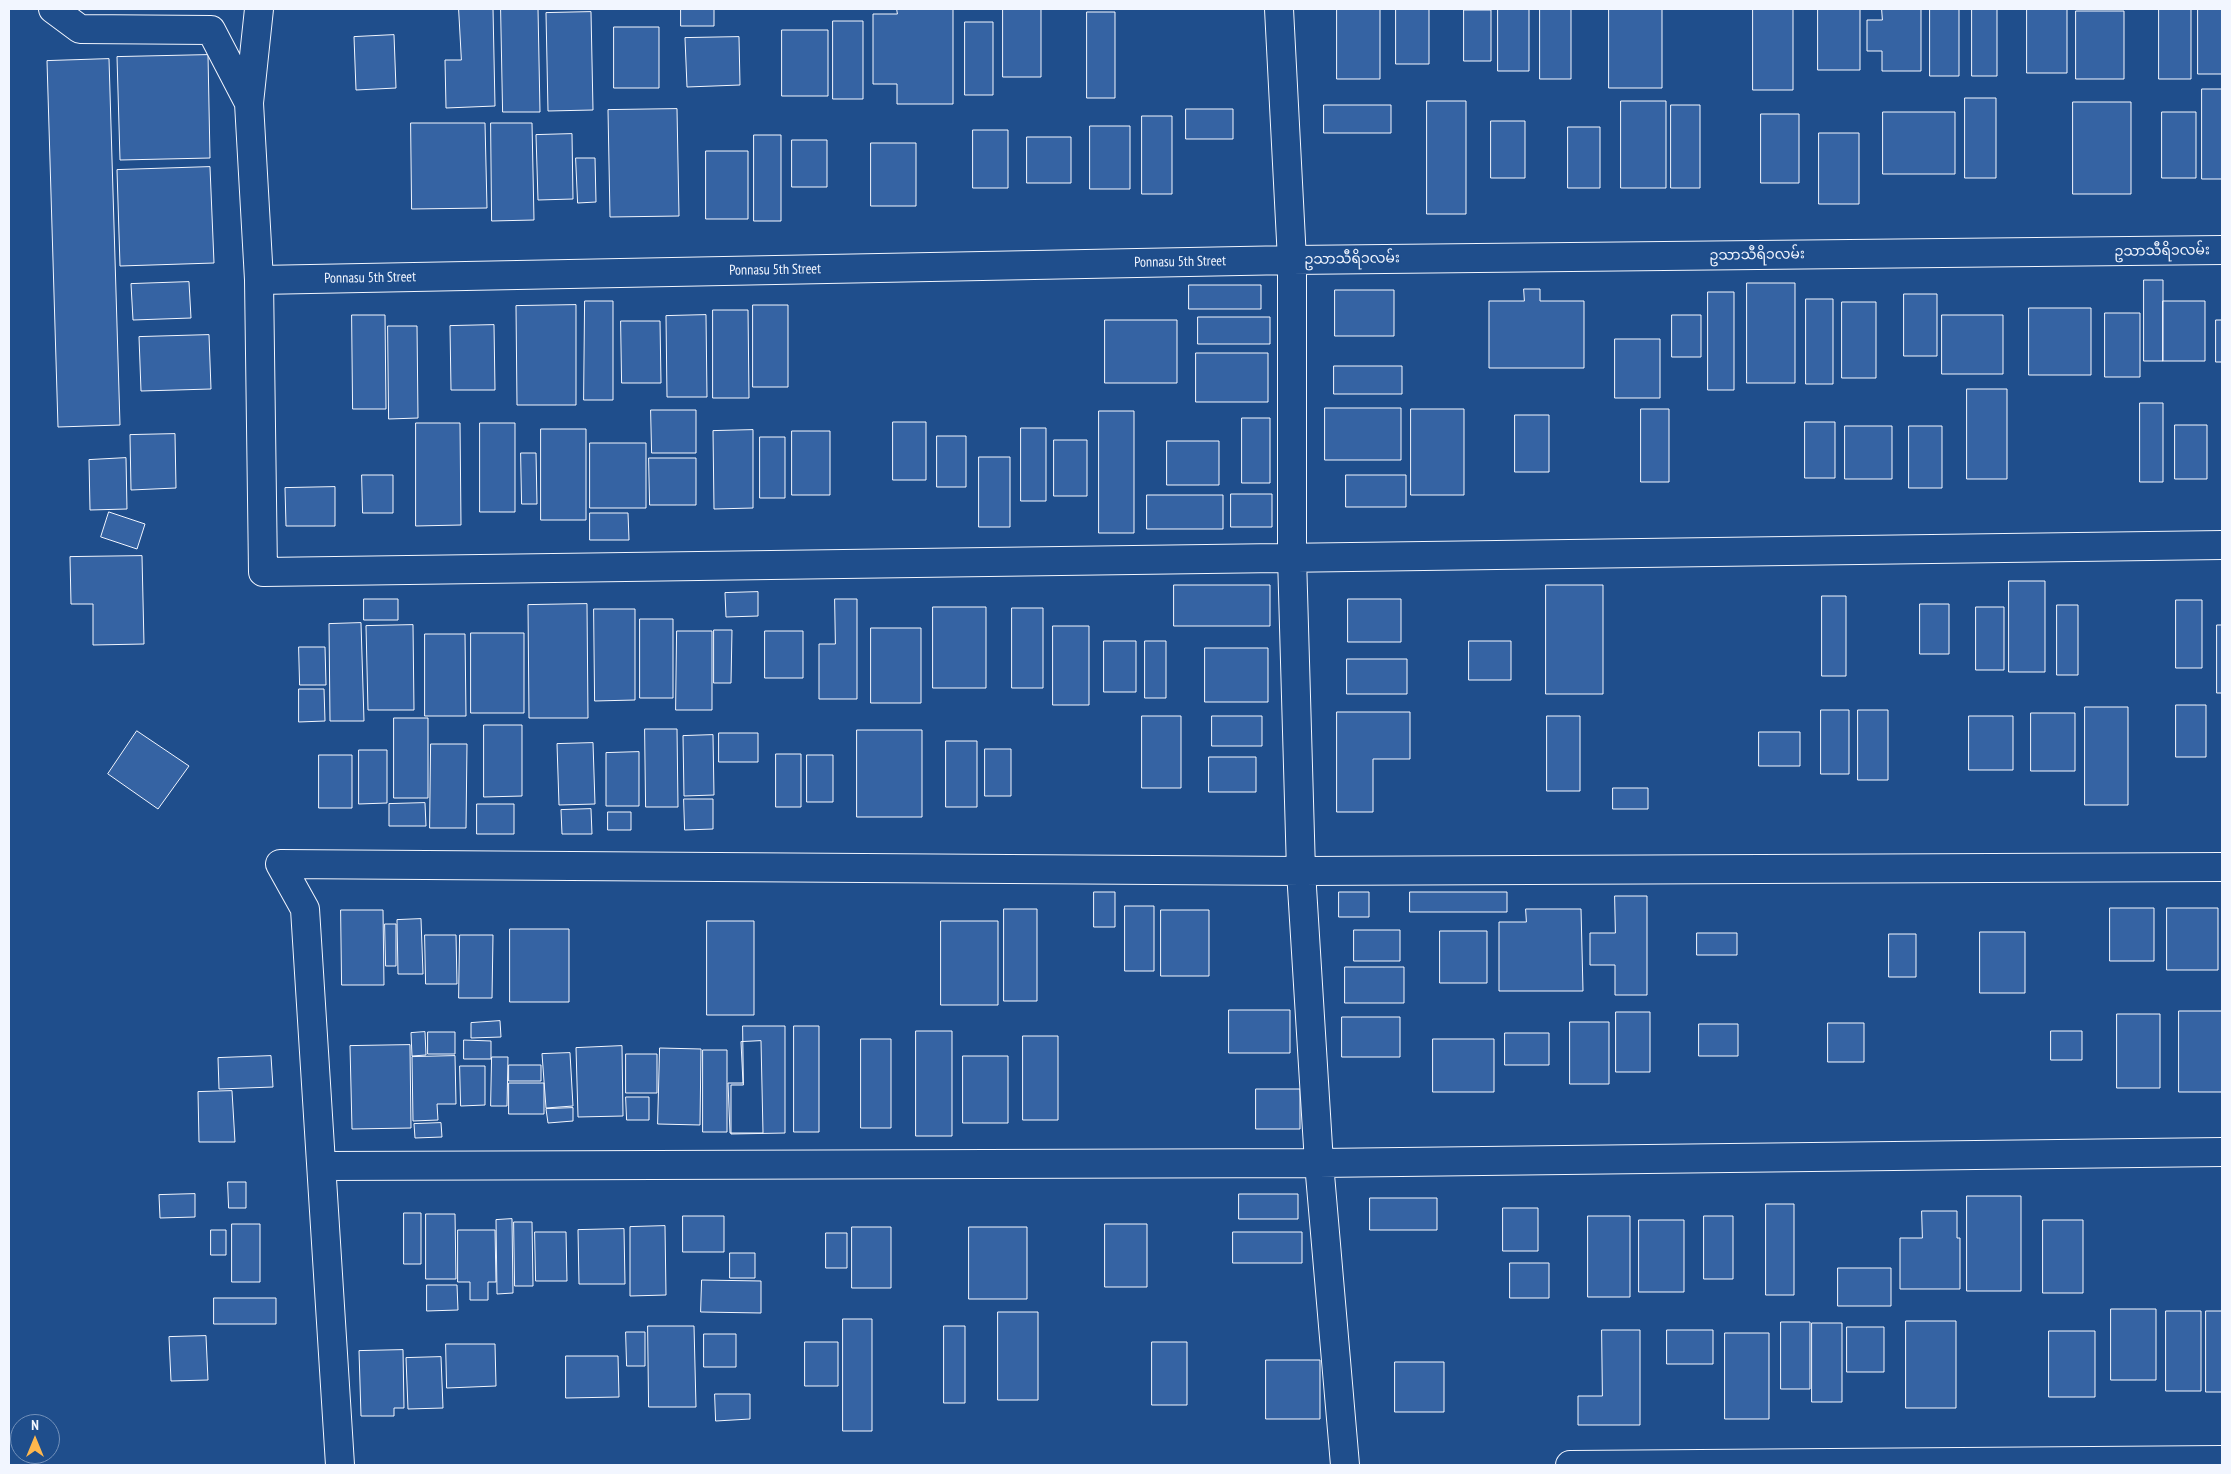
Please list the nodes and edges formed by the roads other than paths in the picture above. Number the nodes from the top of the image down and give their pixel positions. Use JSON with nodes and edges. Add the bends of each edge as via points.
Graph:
{"nodes":[{"id":1,"x":53,"y":9,"type":"edge"},
{"id":2,"x":259,"y":9,"type":"edge"},
{"id":3,"x":1279,"y":9,"type":"edge"},
{"id":4,"x":249,"y":102,"type":"junction"},
{"id":5,"x":2222,"y":250,"type":"edge"},
{"id":6,"x":1292,"y":260,"type":"junction"},
{"id":7,"x":259,"y":280,"type":"junction"},
{"id":8,"x":2222,"y":545,"type":"edge"},
{"id":9,"x":1292,"y":557,"type":"junction"},
{"id":10,"x":2222,"y":867,"type":"edge"},
{"id":11,"x":1301,"y":871,"type":"junction"},
{"id":12,"x":2222,"y":1152,"type":"edge"},
{"id":13,"x":1319,"y":1163,"type":"junction"},
{"id":14,"x":323,"y":1166,"type":"junction"},
{"id":15,"x":2222,"y":1460,"type":"edge"},
{"id":16,"x":340,"y":1465,"type":"edge"},
{"id":17,"x":1345,"y":1465,"type":"edge"},
{"id":18,"x":1570,"y":1465,"type":"edge"}],
"edges":[{"from":1,"to":4,"type":"street","via":[[80,28],[211,30]]},
{"from":2,"to":4,"type":"street"},
{"from":3,"to":6,"type":"street"},
{"from":4,"to":7,"type":"street"},
{"from":5,"to":6,"type":"street","name":"ဥသာသီရိ၁လမ်း"},
{"from":6,"to":7,"type":"street","name":"Ponnasu 5th Street"},
{"from":6,"to":9,"type":"street"},
{"from":7,"to":9,"type":"street","via":[[263,572]]},
{"from":8,"to":9,"type":"street"},
{"from":9,"to":11,"type":"street"},
{"from":10,"to":11,"type":"street"},
{"from":11,"to":13,"type":"street"},
{"from":11,"to":14,"type":"street","via":[[280,864],[305,909]]},
{"from":12,"to":13,"type":"street"},
{"from":13,"to":14,"type":"street"},
{"from":13,"to":17,"type":"street"},
{"from":14,"to":16,"type":"street"},
{"from":15,"to":18,"type":"street"}]}
